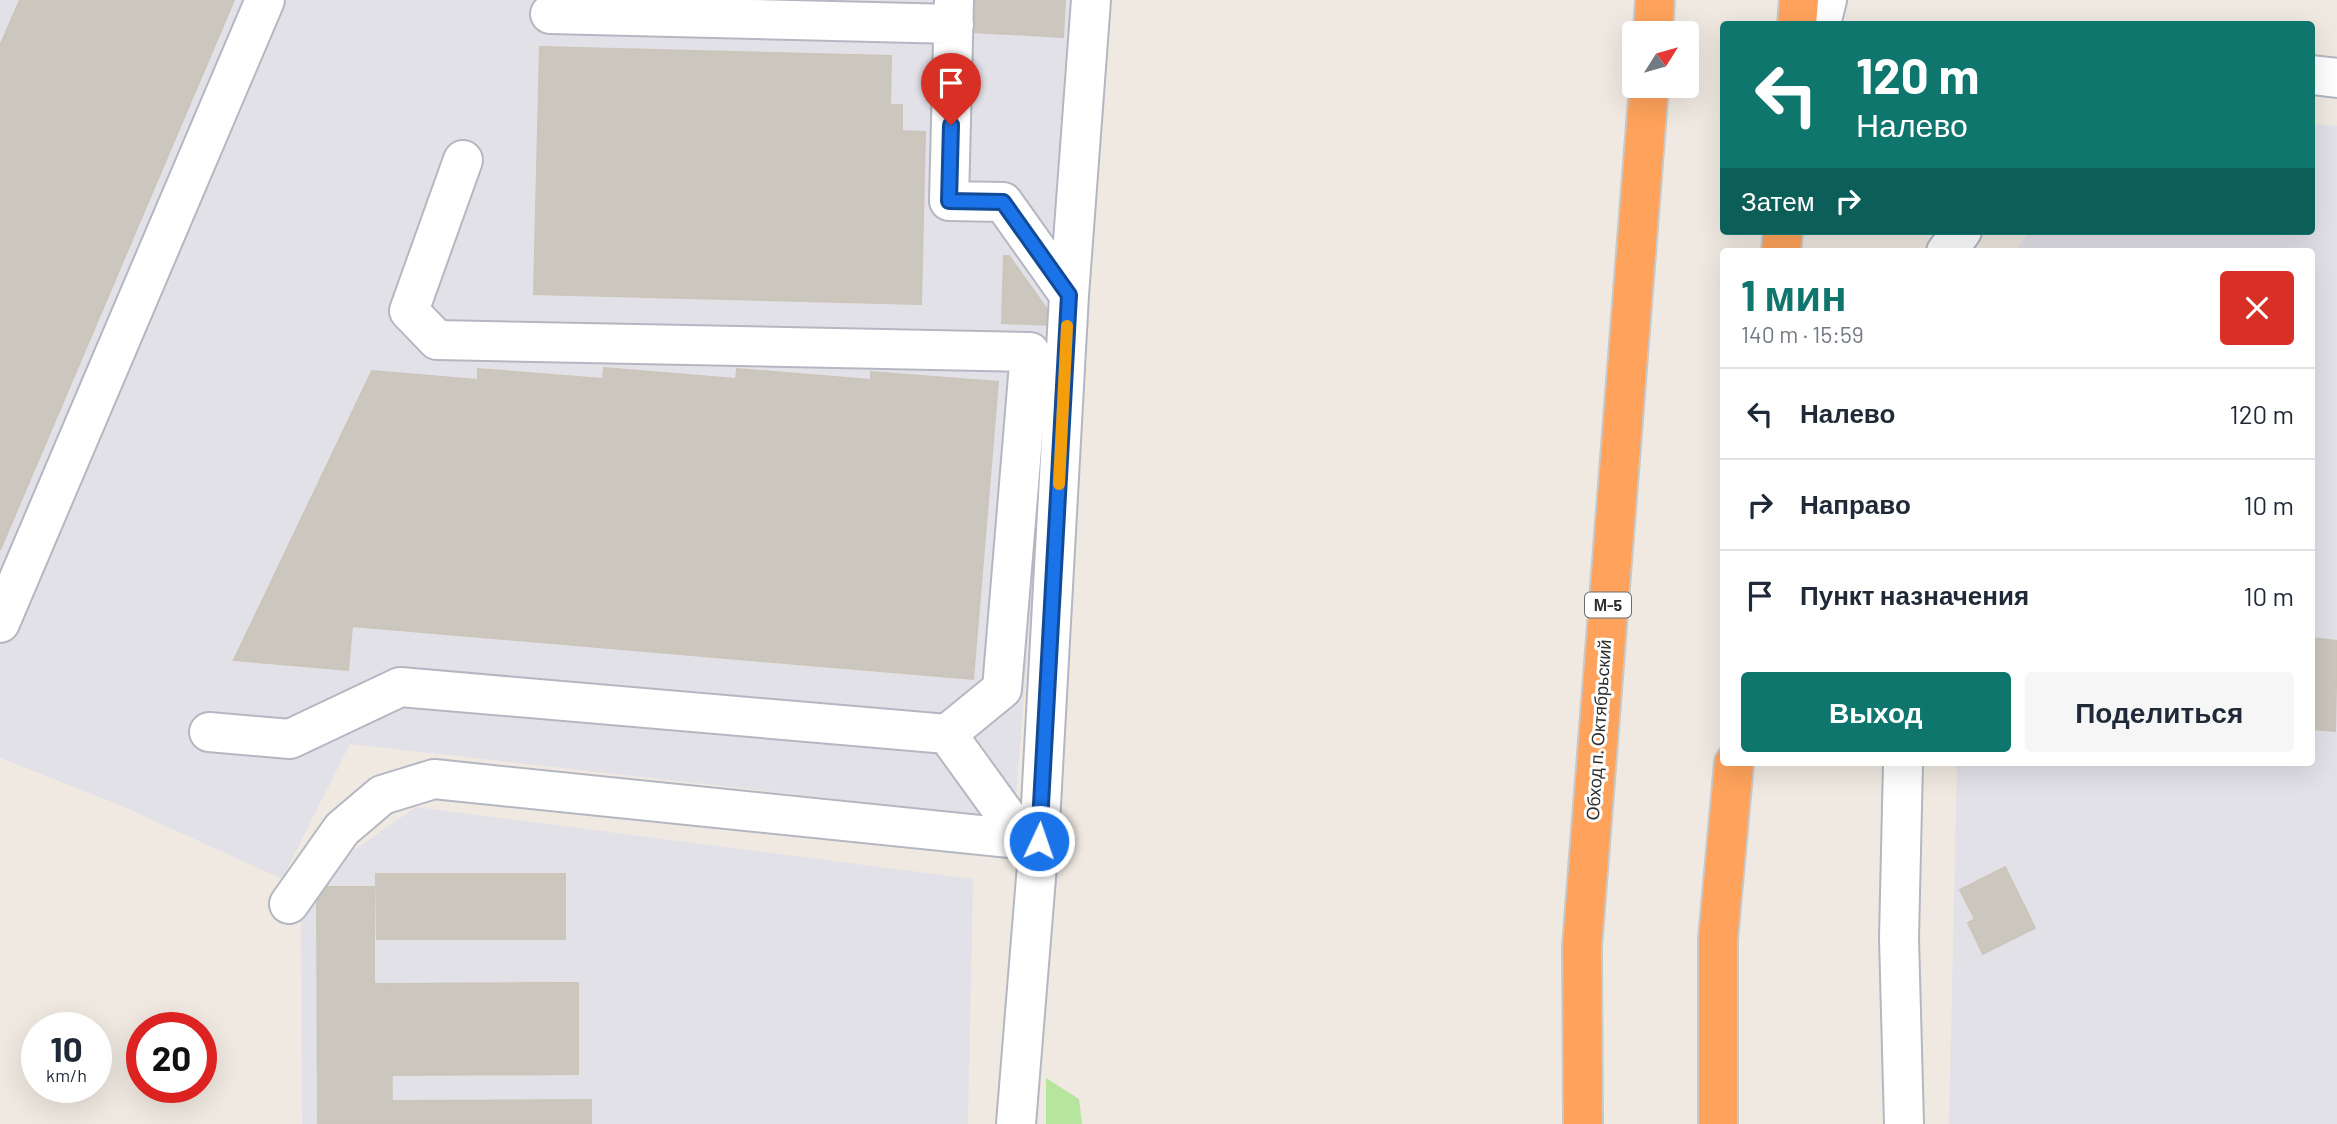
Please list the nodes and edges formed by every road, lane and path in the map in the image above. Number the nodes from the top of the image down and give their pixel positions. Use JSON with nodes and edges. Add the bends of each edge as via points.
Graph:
{"nodes":[{"id":1,"x":265,"y":0,"type":"edge"},
{"id":2,"x":1091,"y":0,"type":"edge"},
{"id":3,"x":1655,"y":0,"type":"edge"},
{"id":4,"x":1799,"y":0,"type":"edge"},
{"id":5,"x":1827,"y":0,"type":"edge"},
{"id":6,"x":954,"y":12,"type":"edge"},
{"id":7,"x":550,"y":14,"type":"dead end"},
{"id":8,"x":1654,"y":21,"type":"edge"},
{"id":9,"x":1797,"y":21,"type":"edge"},
{"id":10,"x":1822,"y":21,"type":"edge"},
{"id":11,"x":2315,"y":75,"type":"edge"},
{"id":12,"x":2337,"y":78,"type":"edge"},
{"id":13,"x":1648,"y":98,"type":"edge"},
{"id":14,"x":463,"y":160,"type":"dead end"},
{"id":15,"x":1069,"y":295,"type":"junction"},
{"id":16,"x":0,"y":623,"type":"edge"},
{"id":17,"x":209,"y":732,"type":"dead end"},
{"id":18,"x":947,"y":734,"type":"junction"},
{"id":19,"x":1734,"y":766,"type":"edge"},
{"id":20,"x":1903,"y":766,"type":"edge"},
{"id":21,"x":1031,"y":840,"type":"junction"},
{"id":22,"x":289,"y":904,"type":"dead end"},
{"id":23,"x":1016,"y":1124,"type":"edge"},
{"id":24,"x":1583,"y":1124,"type":"edge"},
{"id":25,"x":1718,"y":1124,"type":"edge"},
{"id":26,"x":1905,"y":1124,"type":"edge"}],
"edges":[{"from":1,"to":16,"type":"street"},
{"from":2,"to":15,"type":"street"},
{"from":3,"to":8,"type":"highway"},
{"from":4,"to":9,"type":"highway"},
{"from":5,"to":10,"type":"street"},
{"from":6,"to":7,"type":"street"},
{"from":6,"to":15,"type":"street","via":[[949,201],[1003,202]]},
{"from":11,"to":12,"type":"street"},
{"from":13,"to":24,"type":"highway","name":"Обход п. Октябрьский","number":"М-5","via":[[1582,947]]},
{"from":14,"to":18,"type":"street","via":[[409,311],[437,340],[1030,352],[1002,689]]},
{"from":15,"to":21,"type":"street"},
{"from":17,"to":18,"type":"street","via":[[290,739],[400,687]]},
{"from":18,"to":21,"type":"street"},
{"from":19,"to":25,"type":"highway","via":[[1718,939]]},
{"from":20,"to":26,"type":"street","via":[[1899,938]]},
{"from":21,"to":22,"type":"street","via":[[434,779],[382,795],[342,829]]},
{"from":21,"to":23,"type":"street"}]}
